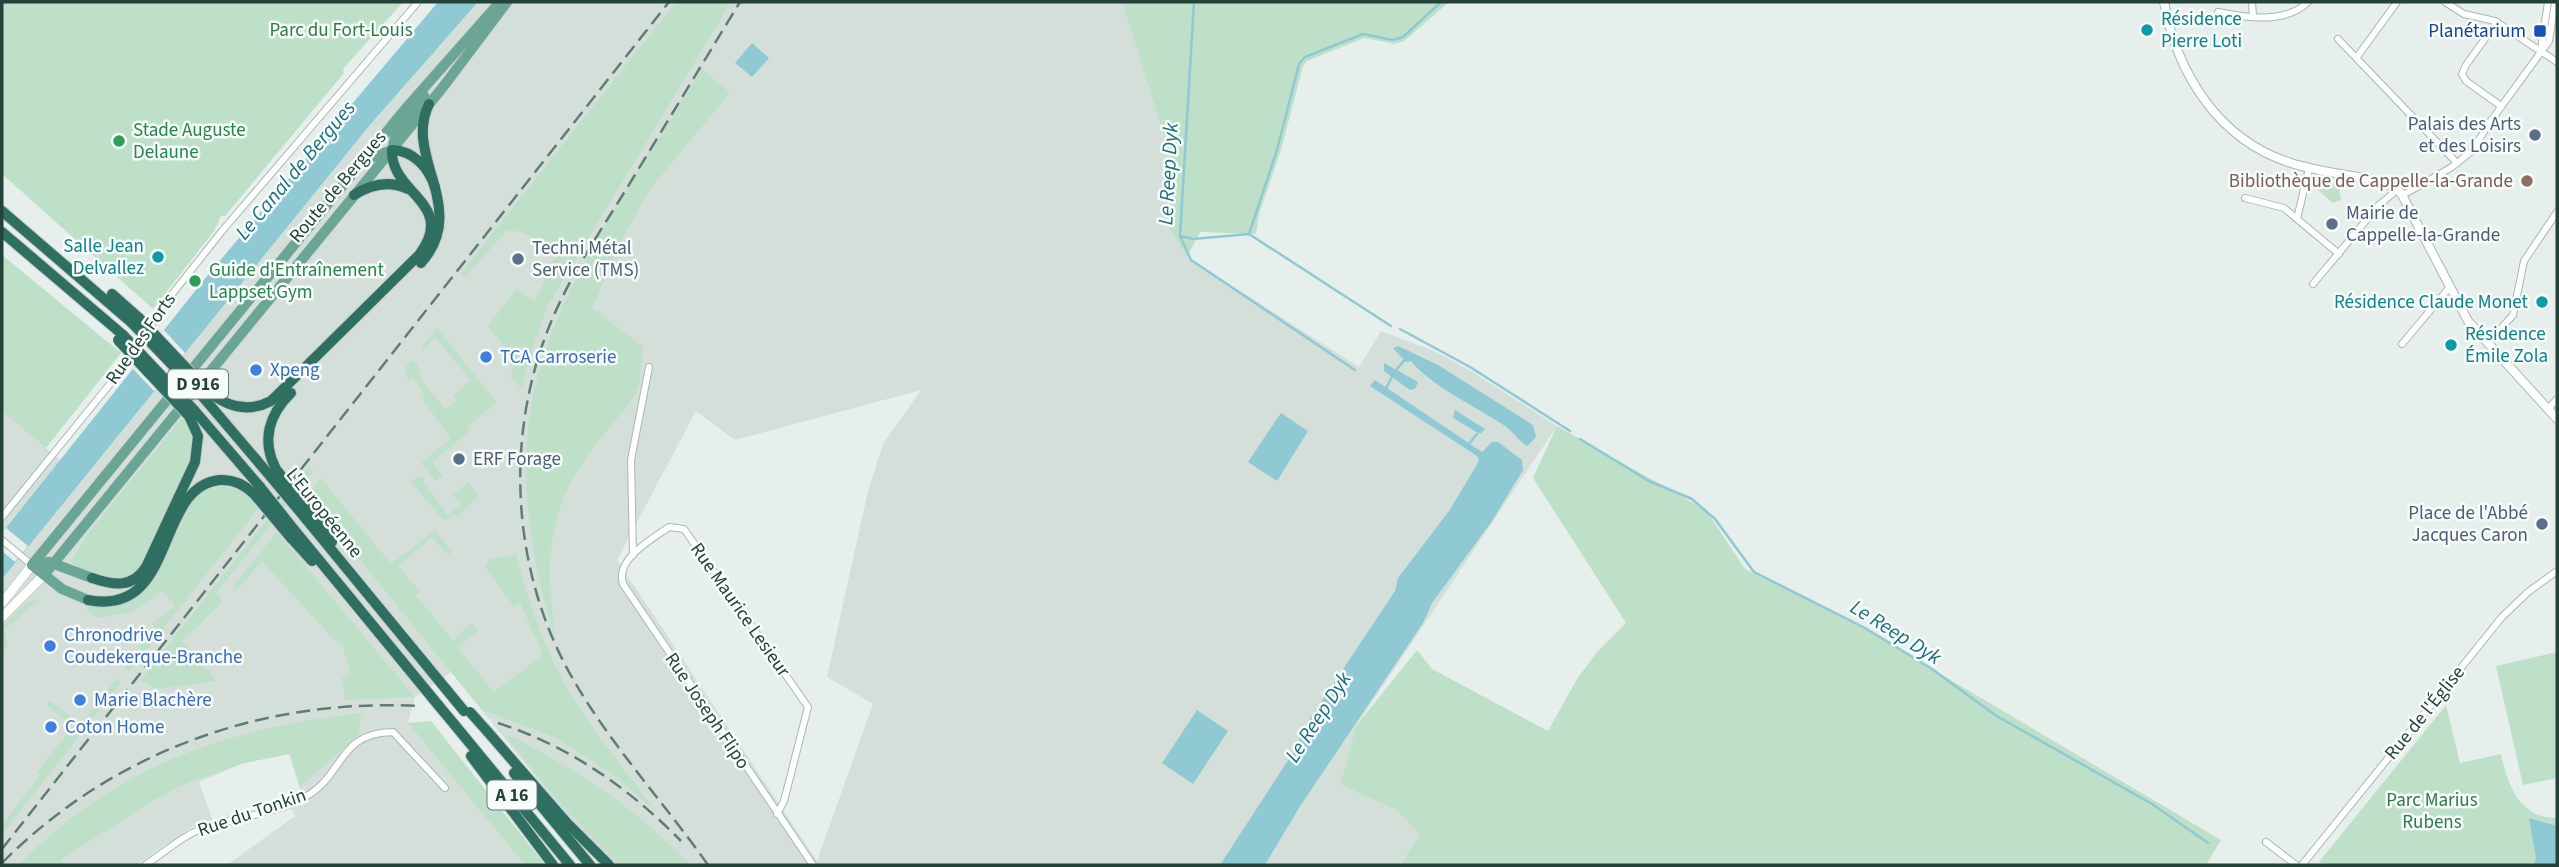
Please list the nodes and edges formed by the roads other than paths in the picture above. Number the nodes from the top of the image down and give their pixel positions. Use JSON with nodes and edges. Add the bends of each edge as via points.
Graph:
{"nodes":[{"id":1,"x":418,"y":2,"type":"edge"},
{"id":2,"x":500,"y":2,"type":"edge"},
{"id":3,"x":507,"y":2,"type":"edge"},
{"id":4,"x":2164,"y":2,"type":"edge"},
{"id":5,"x":2252,"y":2,"type":"edge"},
{"id":6,"x":2308,"y":2,"type":"edge"},
{"id":7,"x":2397,"y":2,"type":"edge"},
{"id":8,"x":2445,"y":2,"type":"edge"},
{"id":9,"x":2549,"y":2,"type":"edge"},
{"id":10,"x":2555,"y":2,"type":"edge"},
{"id":11,"x":2299,"y":5,"type":"edge"},
{"id":12,"x":2218,"y":12,"type":"dead end"},
{"id":13,"x":2253,"y":16,"type":"junction"},
{"id":14,"x":2497,"y":22,"type":"junction"},
{"id":15,"x":2338,"y":39,"type":"dead end"},
{"id":16,"x":2541,"y":51,"type":"junction"},
{"id":17,"x":2357,"y":57,"type":"junction"},
{"id":18,"x":449,"y":58,"type":"junction"},
{"id":19,"x":2557,"y":62,"type":"edge"},
{"id":20,"x":429,"y":104,"type":"junction"},
{"id":21,"x":2501,"y":106,"type":"junction"},
{"id":22,"x":391,"y":150,"type":"junction"},
{"id":23,"x":2457,"y":163,"type":"junction"},
{"id":24,"x":358,"y":167,"type":"junction"},
{"id":25,"x":2309,"y":168,"type":"junction"},
{"id":26,"x":435,"y":187,"type":"junction"},
{"id":27,"x":2400,"y":192,"type":"junction"},
{"id":28,"x":416,"y":194,"type":"junction"},
{"id":29,"x":354,"y":195,"type":"junction"},
{"id":30,"x":2245,"y":198,"type":"dead end"},
{"id":31,"x":2,"y":211,"type":"edge"},
{"id":32,"x":2557,"y":212,"type":"edge"},
{"id":33,"x":2297,"y":219,"type":"junction"},
{"id":34,"x":2,"y":232,"type":"edge"},
{"id":35,"x":2339,"y":254,"type":"junction"},
{"id":36,"x":2313,"y":284,"type":"dead end"},
{"id":37,"x":2448,"y":288,"type":"junction"},
{"id":38,"x":2402,"y":344,"type":"dead end"},
{"id":39,"x":2487,"y":344,"type":"junction"},
{"id":40,"x":649,"y":367,"type":"dead end"},
{"id":41,"x":206,"y":394,"type":"junction"},
{"id":42,"x":2557,"y":399,"type":"edge"},
{"id":43,"x":2549,"y":409,"type":"junction"},
{"id":44,"x":191,"y":413,"type":"junction"},
{"id":45,"x":2557,"y":419,"type":"edge"},
{"id":46,"x":273,"y":473,"type":"junction"},
{"id":47,"x":257,"y":491,"type":"junction"},
{"id":48,"x":2,"y":517,"type":"edge"},
{"id":49,"x":2,"y":540,"type":"edge"},
{"id":50,"x":633,"y":555,"type":"junction"},
{"id":51,"x":53,"y":563,"type":"junction"},
{"id":52,"x":32,"y":565,"type":"junction"},
{"id":53,"x":2557,"y":571,"type":"edge"},
{"id":54,"x":44,"y":575,"type":"junction"},
{"id":55,"x":92,"y":578,"type":"joint"},
{"id":56,"x":88,"y":600,"type":"joint"},
{"id":57,"x":2,"y":603,"type":"edge"},
{"id":58,"x":2,"y":617,"type":"edge"},
{"id":59,"x":450,"y":724,"type":"junction"},
{"id":60,"x":483,"y":730,"type":"junction"},
{"id":61,"x":445,"y":788,"type":"dead end"},
{"id":62,"x":777,"y":814,"type":"junction"},
{"id":63,"x":2266,"y":842,"type":"dead end"},
{"id":64,"x":145,"y":865,"type":"edge"},
{"id":65,"x":553,"y":865,"type":"edge"},
{"id":66,"x":570,"y":865,"type":"edge"},
{"id":67,"x":590,"y":865,"type":"edge"},
{"id":68,"x":609,"y":865,"type":"edge"},
{"id":69,"x":813,"y":865,"type":"edge"},
{"id":70,"x":2296,"y":865,"type":"edge"},
{"id":71,"x":2302,"y":865,"type":"edge"}],
"edges":[{"from":1,"to":48,"type":"street","name":"Rue des Forts","via":[[222,231],[166,302],[130,359]]},
{"from":2,"to":18,"type":"main road","name":"Route de Bergues","number":"D 916"},
{"from":3,"to":20,"type":"main road","name":"Route de Bergues","number":"D 916"},
{"from":4,"to":25,"type":"street","via":[[2178,58],[2212,109],[2259,149]]},
{"from":5,"to":13,"type":"street"},
{"from":6,"to":11,"type":"street"},
{"from":7,"to":17,"type":"street"},
{"from":8,"to":14,"type":"street","via":[[2464,14]]},
{"from":9,"to":16,"type":"street"},
{"from":10,"to":16,"type":"street","via":[[2550,39]]},
{"from":11,"to":13,"type":"street","via":[[2286,15]]},
{"from":12,"to":13,"type":"street"},
{"from":14,"to":16,"type":"street"},
{"from":14,"to":21,"type":"street","via":[[2462,74]]},
{"from":15,"to":17,"type":"street"},
{"from":16,"to":19,"type":"street"},
{"from":16,"to":21,"type":"street"},
{"from":17,"to":23,"type":"street"},
{"from":18,"to":22,"type":"main road","via":[[399,129]]},
{"from":18,"to":24,"type":"main road","name":"Route de Bergues","number":"D 916"},
{"from":20,"to":22,"type":"main road","name":"Route de Bergues","number":"D 916"},
{"from":20,"to":26,"type":"highway","via":[[423,128]]},
{"from":21,"to":23,"type":"street","via":[[2472,152]]},
{"from":22,"to":24,"type":"main road"},
{"from":22,"to":26,"type":"highway","via":[[422,164]]},
{"from":22,"to":28,"type":"highway","via":[[398,174]]},
{"from":22,"to":29,"type":"main road","name":"Route de Bergues","number":"D 916"},
{"from":23,"to":27,"type":"street"},
{"from":24,"to":52,"type":"main road","name":"Route de Bergues","number":"D 916"},
{"from":25,"to":27,"type":"street","via":[[2384,182]]},
{"from":25,"to":33,"type":"street"},
{"from":26,"to":46,"type":"highway","via":[[441,221],[438,240],[419,266],[279,405],[268,434]]},
{"from":27,"to":35,"type":"street","via":[[2378,206]]},
{"from":27,"to":37,"type":"street"},
{"from":28,"to":29,"type":"highway","via":[[387,184]]},
{"from":28,"to":41,"type":"highway","via":[[431,225],[423,250],[281,393],[248,408]]},
{"from":29,"to":51,"type":"main road","name":"Route de Bergues","number":"D 916"},
{"from":30,"to":33,"type":"street","via":[[2281,206]]},
{"from":31,"to":41,"type":"highway","name":"L'Européenne","bridge":true,"via":[[135,320]]},
{"from":32,"to":39,"type":"street","via":[[2524,261],[2510,319]]},
{"from":33,"to":35,"type":"street"},
{"from":34,"to":44,"type":"highway","name":"L'Européenne","bridge":true,"via":[[90,305]]},
{"from":35,"to":36,"type":"street"},
{"from":37,"to":38,"type":"street"},
{"from":37,"to":39,"type":"street"},
{"from":39,"to":43,"type":"street"},
{"from":40,"to":50,"type":"street","via":[[631,460]]},
{"from":41,"to":46,"type":"highway","name":"L'Européenne"},
{"from":42,"to":43,"type":"street"},
{"from":43,"to":45,"type":"street"},
{"from":44,"to":47,"type":"highway","name":"L'Européenne","number":"A 16"},
{"from":44,"to":55,"type":"highway","via":[[198,436],[195,462],[144,571],[120,584]]},
{"from":46,"to":60,"type":"highway","name":"L'Européenne","bridge":true},
{"from":47,"to":56,"type":"highway","via":[[230,481],[202,486],[187,500],[143,584],[114,601]]},
{"from":47,"to":59,"type":"highway","name":"L'Européenne","number":"A 16","bridge":true,"via":[[363,613]]},
{"from":49,"to":52,"type":"street"},
{"from":50,"to":62,"type":"street","name":"Rue Joseph Flipo","via":[[621,570],[625,588]]},
{"from":50,"to":62,"type":"street","name":"Rue Maurice Lesieur","via":[[669,527],[684,529],[807,706],[784,802]]},
{"from":51,"to":52,"type":"main road"},
{"from":51,"to":54,"type":"main road","name":"Route de Bergues","number":"D 916"},
{"from":51,"to":55,"type":"main road"},
{"from":52,"to":54,"type":"main road"},
{"from":52,"to":57,"type":"main road","name":"Route de Bergues","number":"D 916"},
{"from":53,"to":71,"type":"street","name":"Rue de l'Église","via":[[2497,622]]},
{"from":54,"to":56,"type":"main road"},
{"from":54,"to":58,"type":"main road","name":"Route de Bergues","number":"D 916"},
{"from":59,"to":65,"type":"highway"},
{"from":59,"to":66,"type":"highway","name":"L'Européenne","number":"A 16"},
{"from":60,"to":67,"type":"highway","number":"A 16"},
{"from":60,"to":68,"type":"highway"},
{"from":61,"to":64,"type":"street","name":"Rue du Tonkin","via":[[393,732],[370,733],[351,747],[307,796],[200,830]]},
{"from":62,"to":69,"type":"street","name":"Rue Joseph Flipo"},
{"from":63,"to":70,"type":"street"}]}
